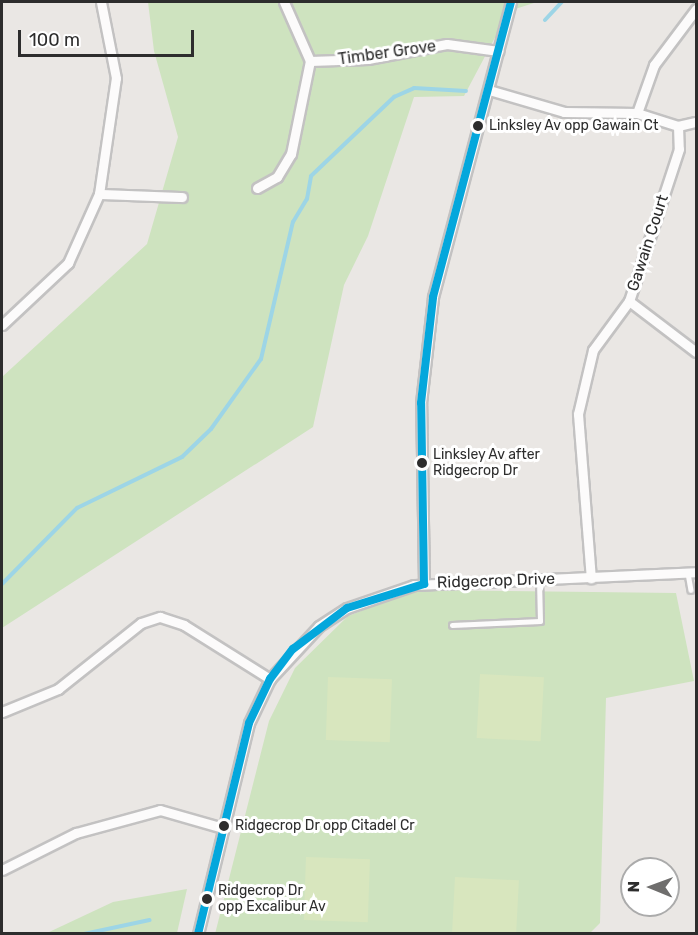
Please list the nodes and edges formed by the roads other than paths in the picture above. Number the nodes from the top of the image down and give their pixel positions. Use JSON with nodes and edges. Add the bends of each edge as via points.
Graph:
{"nodes":[{"id":1,"x":101,"y":2,"type":"edge"},
{"id":2,"x":284,"y":2,"type":"edge"},
{"id":3,"x":512,"y":2,"type":"edge"},
{"id":4,"x":696,"y":9,"type":"edge"},
{"id":5,"x":499,"y":51,"type":"junction"},
{"id":6,"x":310,"y":61,"type":"junction"},
{"id":7,"x":489,"y":90,"type":"junction"},
{"id":8,"x":638,"y":113,"type":"junction"},
{"id":9,"x":696,"y":122,"type":"edge"},
{"id":10,"x":678,"y":126,"type":"junction"},
{"id":11,"x":257,"y":188,"type":"dead end"},
{"id":12,"x":99,"y":194,"type":"junction"},
{"id":13,"x":182,"y":197,"type":"dead end"},
{"id":14,"x":629,"y":301,"type":"junction"},
{"id":15,"x":2,"y":326,"type":"edge"},
{"id":16,"x":696,"y":352,"type":"edge"},
{"id":17,"x":692,"y":573,"type":"edge"},
{"id":18,"x":591,"y":578,"type":"junction"},
{"id":19,"x":539,"y":579,"type":"junction"},
{"id":20,"x":424,"y":584,"type":"junction"},
{"id":21,"x":692,"y":590,"type":"dead end"},
{"id":22,"x":452,"y":625,"type":"dead end"},
{"id":23,"x":270,"y":679,"type":"junction"},
{"id":24,"x":2,"y":712,"type":"edge"},
{"id":25,"x":223,"y":828,"type":"junction"},
{"id":26,"x":2,"y":870,"type":"edge"},
{"id":27,"x":198,"y":933,"type":"edge"}],
"edges":[{"from":1,"to":12,"type":"street","via":[[116,78]]},
{"from":2,"to":6,"type":"street"},
{"from":3,"to":5,"type":"street"},
{"from":4,"to":8,"type":"street","via":[[654,65]]},
{"from":5,"to":6,"type":"street","name":"Timber Grove","via":[[447,44],[368,59]]},
{"from":5,"to":7,"type":"street"},
{"from":6,"to":11,"type":"street","via":[[291,154],[277,177]]},
{"from":7,"to":8,"type":"street","via":[[564,112]]},
{"from":7,"to":20,"type":"street","via":[[440,255],[428,334],[421,403]]},
{"from":8,"to":10,"type":"street"},
{"from":9,"to":10,"type":"street"},
{"from":10,"to":14,"type":"street","name":"Gawain Court","via":[[679,149]]},
{"from":12,"to":13,"type":"street"},
{"from":12,"to":15,"type":"street","via":[[68,263]]},
{"from":14,"to":16,"type":"street"},
{"from":14,"to":18,"type":"street","name":"Gawain Court","via":[[593,350],[578,414]]},
{"from":17,"to":18,"type":"street","name":"Ridgecrop Drive"},
{"from":17,"to":21,"type":"lane"},
{"from":18,"to":19,"type":"street","name":"Ridgecrop Drive"},
{"from":19,"to":20,"type":"street","name":"Ridgecrop Drive"},
{"from":19,"to":22,"type":"lane","via":[[540,621]]},
{"from":20,"to":23,"type":"street","name":"Ridgecrop Drive","via":[[347,608],[293,649]]},
{"from":23,"to":24,"type":"street","via":[[184,625],[160,617],[141,623],[58,689]]},
{"from":23,"to":25,"type":"street","name":"Ridgecrop Drive","via":[[249,723]]},
{"from":25,"to":26,"type":"street","via":[[160,810],[76,833]]},
{"from":25,"to":27,"type":"street","name":"Ridgecrop Drive"}]}
